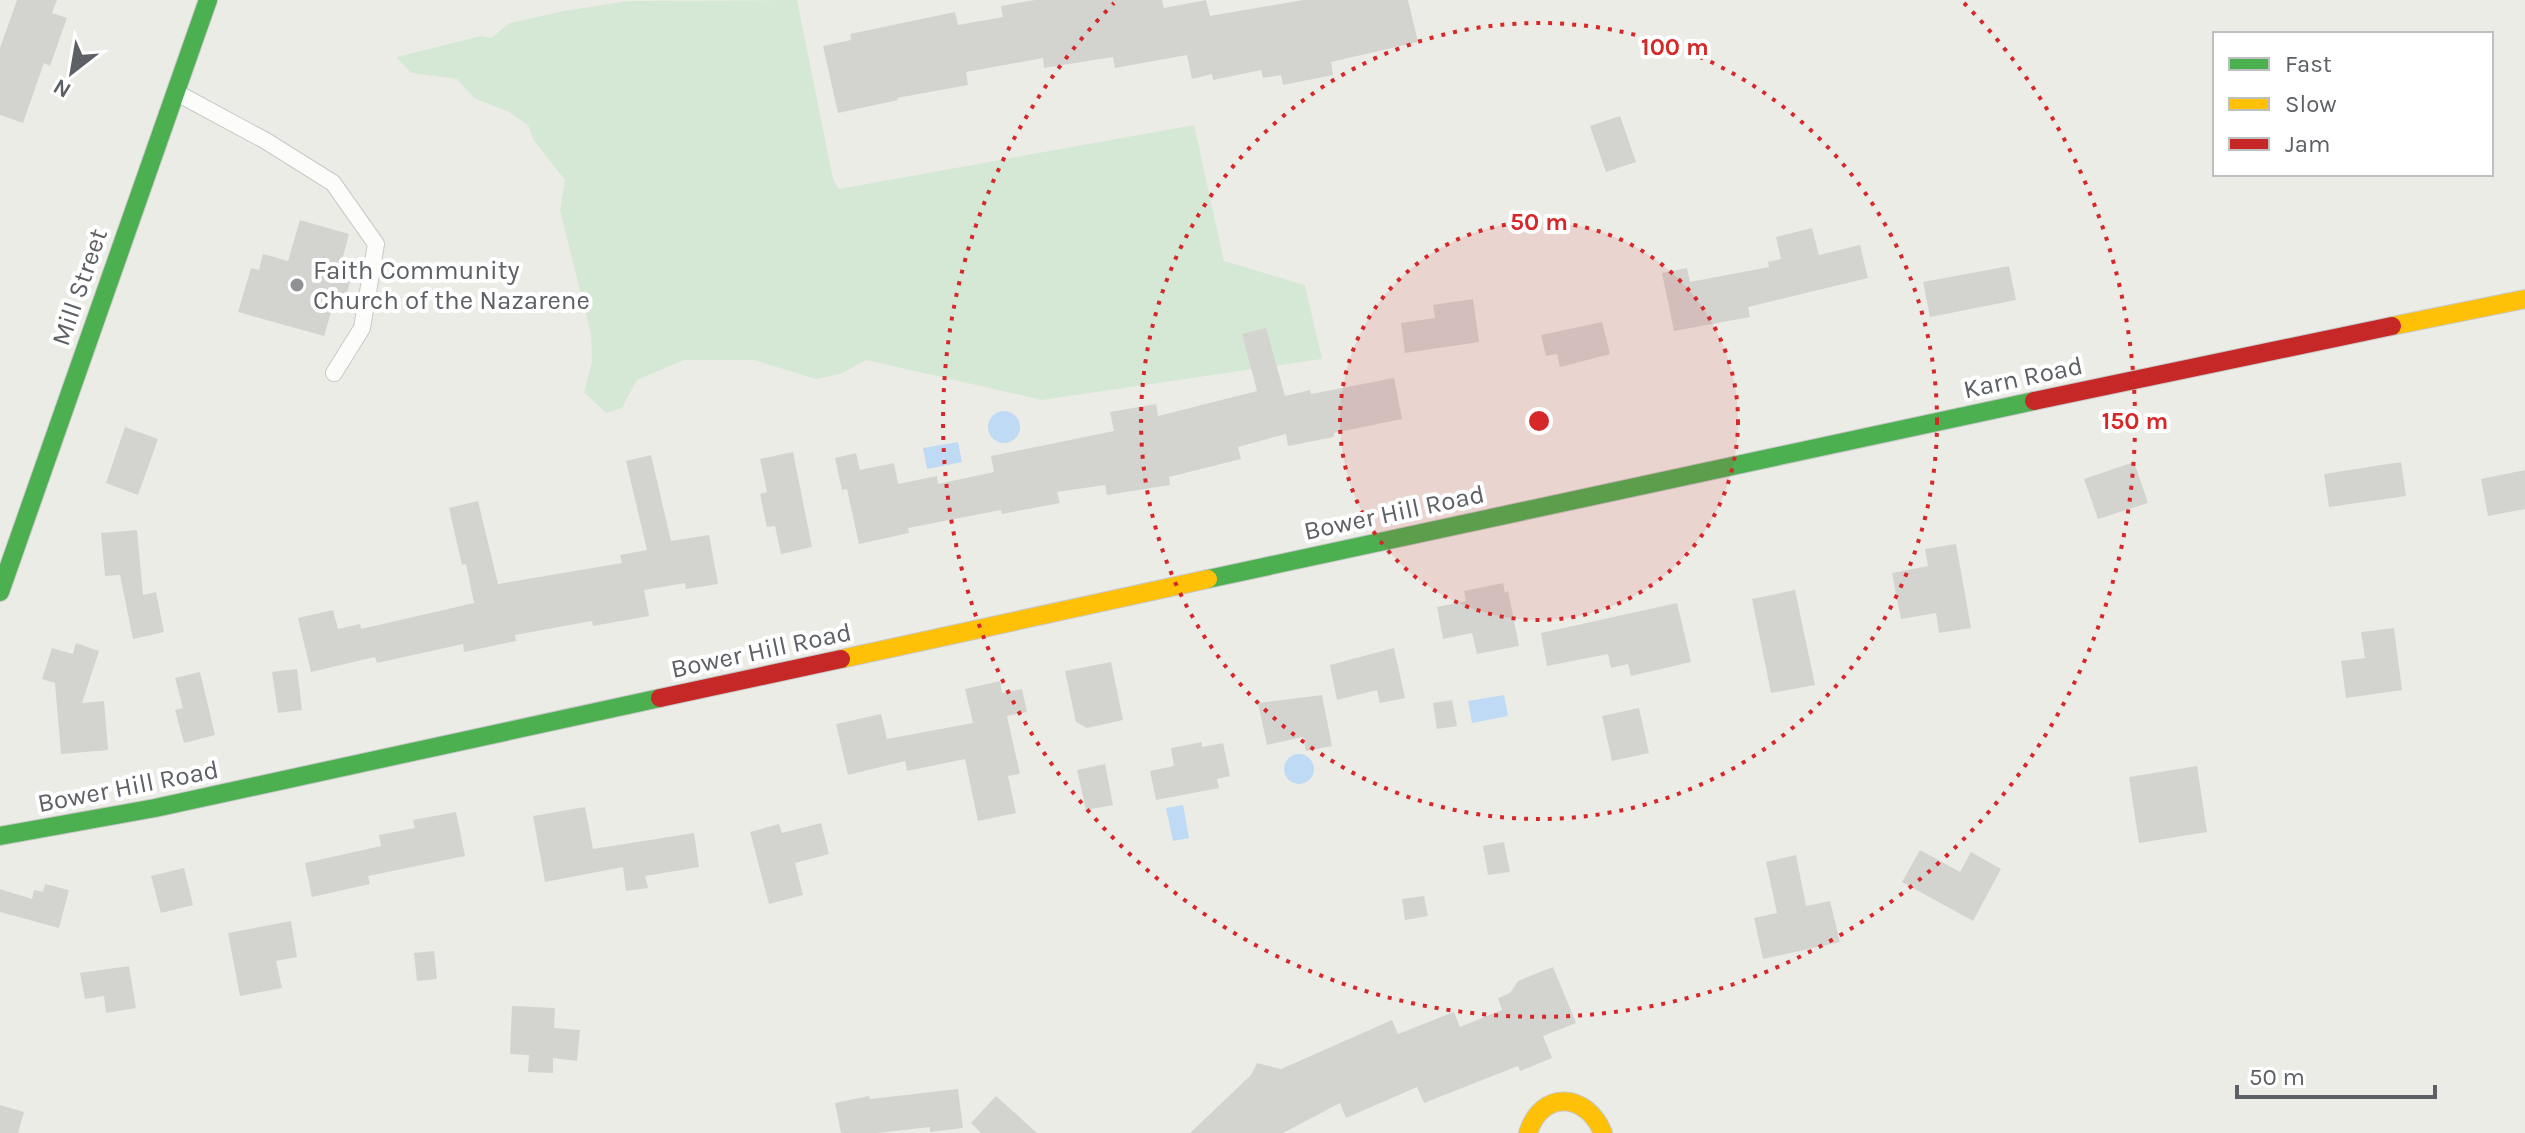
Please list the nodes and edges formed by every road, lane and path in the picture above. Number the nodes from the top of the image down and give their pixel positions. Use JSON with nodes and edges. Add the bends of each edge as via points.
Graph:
{"nodes":[{"id":1,"x":208,"y":0,"type":"edge"},
{"id":2,"x":176,"y":92,"type":"junction"},
{"id":3,"x":2525,"y":299,"type":"edge"},
{"id":4,"x":334,"y":373,"type":"dead end"},
{"id":5,"x":1532,"y":508,"type":"joint"},
{"id":6,"x":0,"y":592,"type":"edge"},
{"id":7,"x":0,"y":836,"type":"edge"},
{"id":8,"x":1528,"y":1133,"type":"edge"},
{"id":9,"x":1603,"y":1133,"type":"edge"}],
"edges":[{"from":1,"to":2,"type":"street","name":"Mill Street"},
{"from":2,"to":4,"type":"lane","via":[[333,183],[376,244],[362,328]]},
{"from":2,"to":6,"type":"street","name":"Mill Street"},
{"from":3,"to":5,"type":"street","name":"Karn Road"},
{"from":5,"to":7,"type":"street","name":"Bower Hill Road","via":[[155,808]]},
{"from":8,"to":9,"type":"street","via":[[1537,1112],[1560,1100],[1586,1106]]}]}
